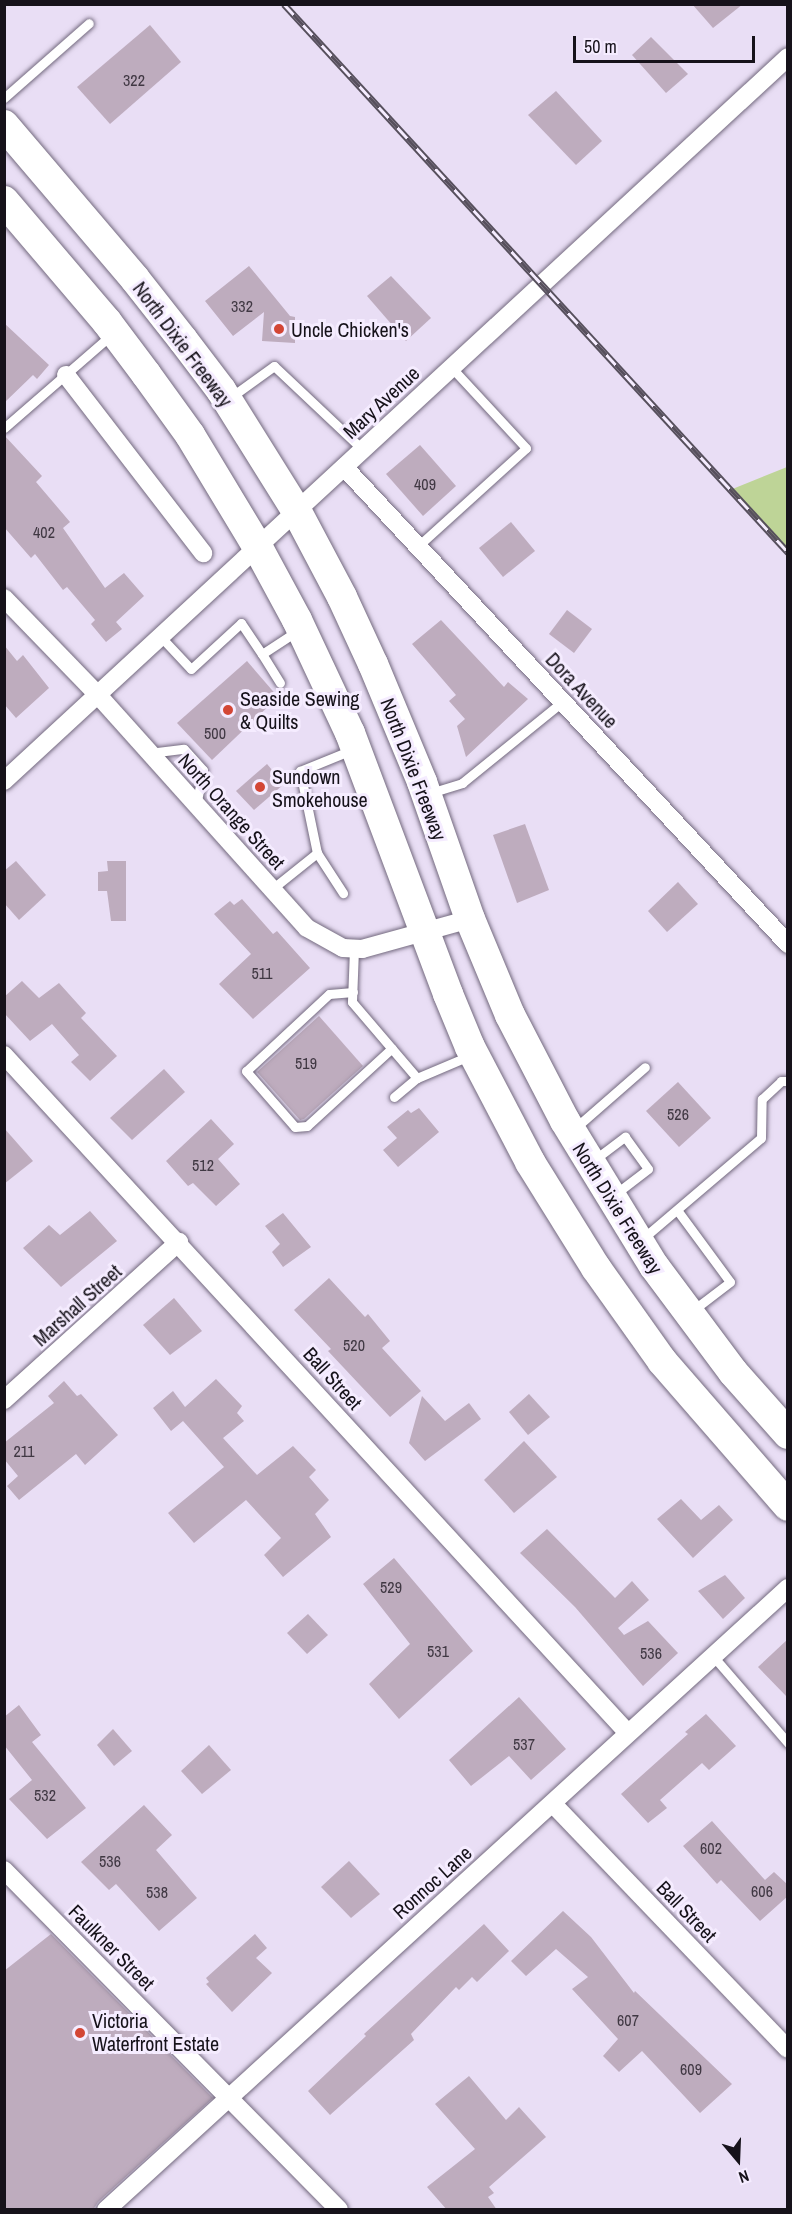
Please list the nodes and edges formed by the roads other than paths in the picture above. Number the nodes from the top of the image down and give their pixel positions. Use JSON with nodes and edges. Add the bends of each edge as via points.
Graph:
{"nodes":[{"id":1,"x":89,"y":23,"type":"dead end"},
{"id":2,"x":788,"y":57,"type":"edge"},
{"id":3,"x":4,"y":98,"type":"edge"},
{"id":4,"x":4,"y":125,"type":"edge"},
{"id":5,"x":4,"y":201,"type":"edge"},
{"id":6,"x":115,"y":332,"type":"junction"},
{"id":7,"x":452,"y":368,"type":"junction"},
{"id":8,"x":66,"y":375,"type":"junction"},
{"id":9,"x":227,"y":400,"type":"junction"},
{"id":10,"x":4,"y":428,"type":"edge"},
{"id":11,"x":363,"y":450,"type":"junction"},
{"id":12,"x":344,"y":467,"type":"junction"},
{"id":13,"x":296,"y":510,"type":"junction"},
{"id":14,"x":257,"y":546,"type":"junction"},
{"id":15,"x":417,"y":547,"type":"junction"},
{"id":16,"x":203,"y":553,"type":"dead end"},
{"id":17,"x":4,"y":598,"type":"edge"},
{"id":18,"x":301,"y":628,"type":"junction"},
{"id":19,"x":160,"y":636,"type":"junction"},
{"id":20,"x":262,"y":654,"type":"junction"},
{"id":21,"x":280,"y":683,"type":"dead end"},
{"id":22,"x":97,"y":694,"type":"junction"},
{"id":23,"x":562,"y":702,"type":"junction"},
{"id":24,"x":356,"y":749,"type":"junction"},
{"id":25,"x":149,"y":753,"type":"junction"},
{"id":26,"x":4,"y":781,"type":"edge"},
{"id":27,"x":426,"y":795,"type":"junction"},
{"id":28,"x":196,"y":805,"type":"junction"},
{"id":29,"x":317,"y":853,"type":"junction"},
{"id":30,"x":272,"y":889,"type":"junction"},
{"id":31,"x":343,"y":893,"type":"dead end"},
{"id":32,"x":470,"y":919,"type":"junction"},
{"id":33,"x":423,"y":933,"type":"junction"},
{"id":34,"x":788,"y":944,"type":"edge"},
{"id":35,"x":354,"y":949,"type":"junction"},
{"id":36,"x":353,"y":992,"type":"junction"},
{"id":37,"x":392,"y":1048,"type":"junction"},
{"id":38,"x":474,"y":1054,"type":"junction"},
{"id":39,"x":4,"y":1055,"type":"edge"},
{"id":40,"x":645,"y":1067,"type":"dead end"},
{"id":41,"x":417,"y":1078,"type":"junction"},
{"id":42,"x":788,"y":1081,"type":"edge"},
{"id":43,"x":394,"y":1098,"type":"dead end"},
{"id":44,"x":570,"y":1132,"type":"junction"},
{"id":45,"x":589,"y":1164,"type":"junction"},
{"id":46,"x":609,"y":1198,"type":"junction"},
{"id":47,"x":677,"y":1210,"type":"junction"},
{"id":48,"x":179,"y":1242,"type":"junction"},
{"id":49,"x":638,"y":1243,"type":"junction"},
{"id":50,"x":688,"y":1314,"type":"junction"},
{"id":51,"x":4,"y":1400,"type":"edge"},
{"id":52,"x":786,"y":1429,"type":"edge"},
{"id":53,"x":788,"y":1506,"type":"edge"},
{"id":54,"x":788,"y":1588,"type":"edge"},
{"id":55,"x":713,"y":1655,"type":"junction"},
{"id":56,"x":784,"y":1731,"type":"edge"},
{"id":57,"x":627,"y":1732,"type":"junction"},
{"id":58,"x":788,"y":1743,"type":"edge"},
{"id":59,"x":553,"y":1804,"type":"junction"},
{"id":60,"x":4,"y":1870,"type":"edge"},
{"id":61,"x":788,"y":2049,"type":"edge"},
{"id":62,"x":229,"y":2096,"type":"junction"},
{"id":63,"x":106,"y":2210,"type":"edge"},
{"id":64,"x":339,"y":2210,"type":"edge"}],
"edges":[{"from":1,"to":3,"type":"lane"},
{"from":2,"to":7,"type":"street","name":"Mary Avenue"},
{"from":4,"to":9,"type":"main road","name":"North Dixie Freeway","via":[[135,279]]},
{"from":5,"to":6,"type":"main road"},
{"from":6,"to":8,"type":"lane"},
{"from":6,"to":14,"type":"main road","via":[[190,435]]},
{"from":7,"to":11,"type":"street","name":"Mary Avenue"},
{"from":7,"to":15,"type":"lane","via":[[526,448]]},
{"from":8,"to":10,"type":"lane"},
{"from":8,"to":16,"type":"street"},
{"from":9,"to":11,"type":"lane","via":[[274,366]]},
{"from":9,"to":13,"type":"main road","name":"North Dixie Freeway"},
{"from":11,"to":12,"type":"street","name":"Mary Avenue"},
{"from":12,"to":13,"type":"street","name":"Mary Avenue"},
{"from":12,"to":15,"type":"street","name":"Dora Avenue"},
{"from":13,"to":14,"type":"street","name":"Mary Avenue"},
{"from":13,"to":27,"type":"main road","name":"North Dixie Freeway","via":[[373,664]]},
{"from":14,"to":18,"type":"main road"},
{"from":14,"to":19,"type":"street","name":"Mary Avenue"},
{"from":15,"to":23,"type":"street","name":"Dora Avenue"},
{"from":17,"to":22,"type":"street","name":"North Orange Street"},
{"from":18,"to":20,"type":"lane"},
{"from":18,"to":24,"type":"main road"},
{"from":19,"to":20,"type":"lane","via":[[191,669],[241,623]]},
{"from":19,"to":22,"type":"street","name":"Mary Avenue"},
{"from":20,"to":21,"type":"lane"},
{"from":22,"to":25,"type":"street","name":"North Orange Street"},
{"from":22,"to":26,"type":"street","name":"Mary Avenue"},
{"from":23,"to":27,"type":"lane","via":[[462,783]]},
{"from":23,"to":34,"type":"street","name":"Dora Avenue"},
{"from":24,"to":29,"type":"lane","via":[[300,771]]},
{"from":24,"to":33,"type":"main road"},
{"from":25,"to":28,"type":"street","name":"North Orange Street"},
{"from":25,"to":28,"type":"lane","via":[[184,749],[203,770]]},
{"from":27,"to":32,"type":"main road","name":"North Dixie Freeway"},
{"from":28,"to":30,"type":"street","name":"North Orange Street"},
{"from":29,"to":30,"type":"lane"},
{"from":29,"to":31,"type":"lane"},
{"from":30,"to":35,"type":"street","name":"North Orange Street","via":[[307,928],[327,942]]},
{"from":32,"to":33,"type":"street","name":"North Orange Street"},
{"from":32,"to":44,"type":"main road","name":"North Dixie Freeway","via":[[510,1015]]},
{"from":33,"to":35,"type":"street","name":"North Orange Street"},
{"from":33,"to":38,"type":"main road"},
{"from":35,"to":36,"type":"lane"},
{"from":36,"to":37,"type":"lane","via":[[352,1002]]},
{"from":36,"to":37,"type":"lane","via":[[329,994],[246,1071],[295,1127],[307,1126]]},
{"from":37,"to":41,"type":"lane"},
{"from":38,"to":41,"type":"lane"},
{"from":38,"to":53,"type":"main road","via":[[530,1162],[627,1314],[708,1416]]},
{"from":39,"to":48,"type":"street","name":"Ball Street"},
{"from":40,"to":44,"type":"lane"},
{"from":41,"to":43,"type":"lane"},
{"from":42,"to":47,"type":"lane","via":[[781,1082],[762,1099],[761,1138]]},
{"from":44,"to":45,"type":"main road","name":"North Dixie Freeway"},
{"from":45,"to":46,"type":"main road","name":"North Dixie Freeway"},
{"from":45,"to":46,"type":"lane","via":[[625,1137],[648,1169]]},
{"from":46,"to":49,"type":"main road","name":"North Dixie Freeway"},
{"from":47,"to":49,"type":"lane"},
{"from":47,"to":50,"type":"lane","via":[[730,1282]]},
{"from":48,"to":51,"type":"street","name":"Marshall Street"},
{"from":48,"to":57,"type":"street","name":"Ball Street"},
{"from":49,"to":50,"type":"main road","name":"North Dixie Freeway"},
{"from":50,"to":52,"type":"main road","name":"North Dixie Freeway"},
{"from":54,"to":55,"type":"street","name":"Ronnoc Lane"},
{"from":55,"to":56,"type":"lane"},
{"from":55,"to":57,"type":"street","name":"Ronnoc Lane"},
{"from":56,"to":58,"type":"lane"},
{"from":57,"to":59,"type":"street","name":"Ronnoc Lane"},
{"from":59,"to":61,"type":"street","name":"Ball Street"},
{"from":59,"to":62,"type":"street","name":"Ronnoc Lane"},
{"from":60,"to":62,"type":"street","name":"Faulkner Street"},
{"from":62,"to":63,"type":"street","name":"Ronnoc Lane"},
{"from":62,"to":64,"type":"street","name":"Faulkner Street"}]}
